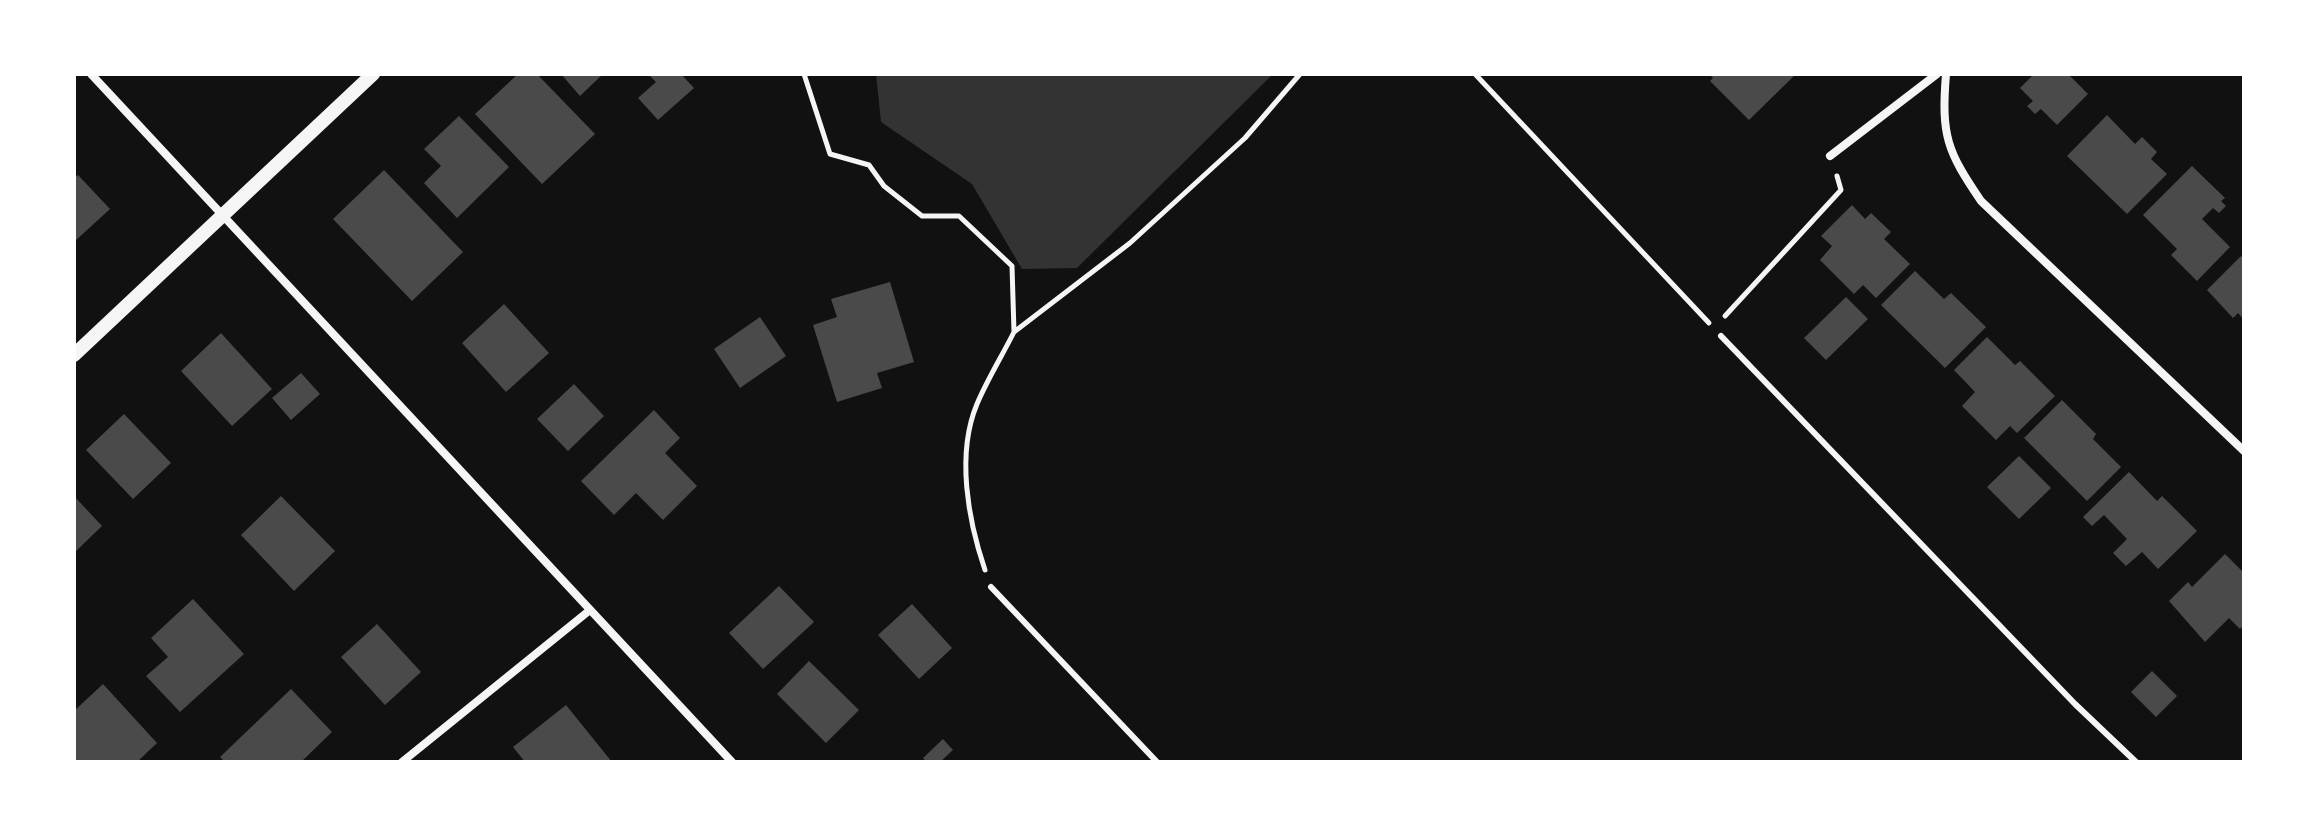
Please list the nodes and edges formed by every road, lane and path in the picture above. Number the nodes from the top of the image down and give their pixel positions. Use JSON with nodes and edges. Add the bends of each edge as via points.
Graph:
{"nodes":[{"id":1,"x":91,"y":74,"type":"edge"},
{"id":2,"x":373,"y":74,"type":"edge"},
{"id":3,"x":804,"y":74,"type":"edge"},
{"id":4,"x":1300,"y":74,"type":"edge"},
{"id":5,"x":1475,"y":74,"type":"edge"},
{"id":6,"x":1937,"y":74,"type":"edge"},
{"id":7,"x":1946,"y":74,"type":"edge"},
{"id":8,"x":1830,"y":156,"type":"joint"},
{"id":9,"x":221,"y":217,"type":"junction"},
{"id":10,"x":1014,"y":332,"type":"junction"},
{"id":11,"x":1721,"y":336,"type":"dead end"},
{"id":12,"x":74,"y":355,"type":"edge"},
{"id":13,"x":2244,"y":451,"type":"edge"},
{"id":14,"x":991,"y":587,"type":"joint"},
{"id":15,"x":590,"y":610,"type":"junction"},
{"id":16,"x":402,"y":762,"type":"edge"},
{"id":17,"x":732,"y":762,"type":"edge"},
{"id":18,"x":1157,"y":762,"type":"edge"},
{"id":19,"x":2136,"y":762,"type":"edge"}],
"edges":[{"from":1,"to":9,"type":"street"},
{"from":2,"to":9,"type":"street"},
{"from":3,"to":10,"type":"path","via":[[830,154],[869,165],[884,186],[922,216],[959,216],[1012,266]]},
{"from":4,"to":10,"type":"path","via":[[1245,138],[1130,243]]},
{"from":5,"to":8,"type":"path","via":[[1714,328],[1841,190]]},
{"from":6,"to":8,"type":"street"},
{"from":7,"to":13,"type":"street","via":[[1945,130],[1952,158],[1981,201]]},
{"from":9,"to":12,"type":"street"},
{"from":9,"to":15,"type":"street"},
{"from":10,"to":14,"type":"path","via":[[976,407],[964,457],[979,550]]},
{"from":11,"to":19,"type":"lane"},
{"from":14,"to":18,"type":"lane"},
{"from":15,"to":16,"type":"street"},
{"from":15,"to":17,"type":"street"}]}
